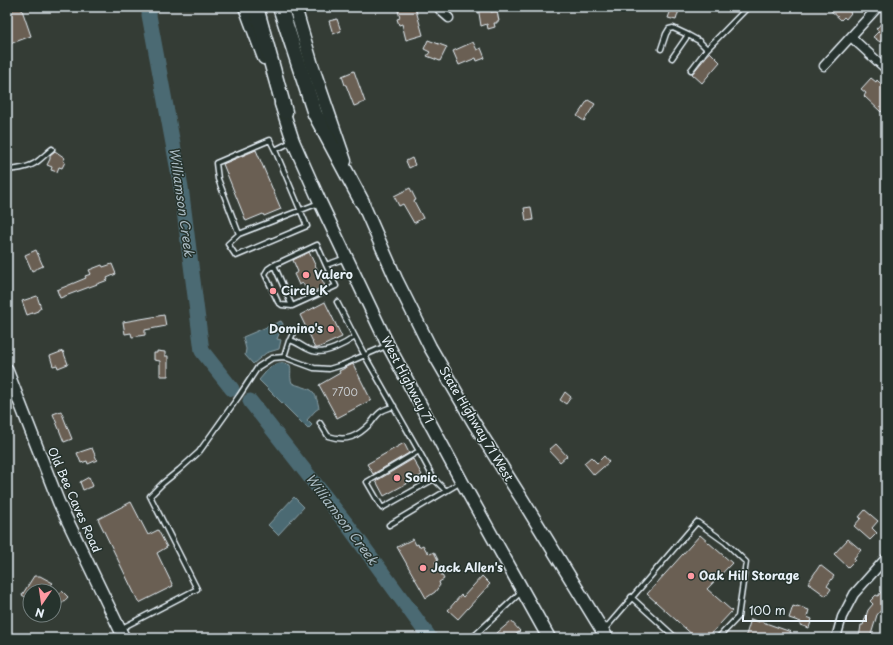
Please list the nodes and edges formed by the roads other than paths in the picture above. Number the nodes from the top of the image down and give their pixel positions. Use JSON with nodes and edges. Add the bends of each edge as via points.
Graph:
{"nodes":[{"id":1,"x":245,"y":7,"type":"edge"},
{"id":2,"x":256,"y":7,"type":"edge"},
{"id":3,"x":280,"y":7,"type":"edge"},
{"id":4,"x":295,"y":7,"type":"edge"},
{"id":5,"x":438,"y":7,"type":"edge"},
{"id":6,"x":748,"y":7,"type":"edge"},
{"id":7,"x":878,"y":7,"type":"edge"},
{"id":8,"x":449,"y":18,"type":"dead end"},
{"id":9,"x":688,"y":35,"type":"junction"},
{"id":10,"x":851,"y":37,"type":"junction"},
{"id":11,"x":661,"y":49,"type":"dead end"},
{"id":12,"x":707,"y":49,"type":"junction"},
{"id":13,"x":672,"y":58,"type":"dead end"},
{"id":14,"x":824,"y":66,"type":"dead end"},
{"id":15,"x":886,"y":69,"type":"edge"},
{"id":16,"x":691,"y":70,"type":"dead end"},
{"id":17,"x":284,"y":112,"type":"junction"},
{"id":18,"x":293,"y":141,"type":"junction"},
{"id":19,"x":52,"y":149,"type":"dead end"},
{"id":20,"x":275,"y":150,"type":"junction"},
{"id":21,"x":7,"y":170,"type":"edge"},
{"id":22,"x":320,"y":202,"type":"junction"},
{"id":23,"x":362,"y":202,"type":"junction"},
{"id":24,"x":301,"y":210,"type":"junction"},
{"id":25,"x":239,"y":234,"type":"junction"},
{"id":26,"x":346,"y":258,"type":"junction"},
{"id":27,"x":274,"y":265,"type":"junction"},
{"id":28,"x":326,"y":265,"type":"junction"},
{"id":29,"x":337,"y":302,"type":"dead end"},
{"id":30,"x":292,"y":306,"type":"junction"},
{"id":31,"x":294,"y":331,"type":"dead end"},
{"id":32,"x":355,"y":338,"type":"junction"},
{"id":33,"x":290,"y":340,"type":"junction"},
{"id":34,"x":388,"y":346,"type":"junction"},
{"id":35,"x":365,"y":356,"type":"junction"},
{"id":36,"x":284,"y":357,"type":"junction"},
{"id":37,"x":7,"y":370,"type":"edge"},
{"id":38,"x":394,"y":406,"type":"junction"},
{"id":39,"x":320,"y":423,"type":"dead end"},
{"id":40,"x":419,"y":451,"type":"junction"},
{"id":41,"x":434,"y":479,"type":"junction"},
{"id":42,"x":462,"y":482,"type":"junction"},
{"id":43,"x":446,"y":491,"type":"junction"},
{"id":44,"x":389,"y":525,"type":"dead end"},
{"id":45,"x":886,"y":558,"type":"edge"},
{"id":46,"x":522,"y":590,"type":"junction"},
{"id":47,"x":631,"y":597,"type":"junction"},
{"id":48,"x":122,"y":633,"type":"edge"},
{"id":49,"x":605,"y":634,"type":"edge"},
{"id":50,"x":472,"y":638,"type":"edge"},
{"id":51,"x":549,"y":638,"type":"edge"},
{"id":52,"x":676,"y":638,"type":"edge"},
{"id":53,"x":718,"y":638,"type":"edge"},
{"id":54,"x":836,"y":638,"type":"edge"}],
"edges":[{"from":1,"to":17,"type":"main road","name":"West Highway 71"},
{"from":2,"to":17,"type":"highway"},
{"from":3,"to":23,"type":"highway","via":[[315,114]]},
{"from":4,"to":23,"type":"main road","name":"State Highway 71 West","via":[[312,65]]},
{"from":5,"to":8,"type":"street"},
{"from":6,"to":12,"type":"lane"},
{"from":7,"to":10,"type":"street"},
{"from":9,"to":11,"type":"lane","via":[[673,28],[669,29]]},
{"from":9,"to":12,"type":"lane"},
{"from":9,"to":13,"type":"lane"},
{"from":10,"to":14,"type":"street"},
{"from":10,"to":15,"type":"street"},
{"from":12,"to":16,"type":"lane"},
{"from":17,"to":18,"type":"main road","name":"West Highway 71"},
{"from":18,"to":20,"type":"lane"},
{"from":18,"to":22,"type":"main road","name":"West Highway 71"},
{"from":19,"to":21,"type":"lane","via":[[30,165]]},
{"from":20,"to":24,"type":"lane"},
{"from":20,"to":25,"type":"lane","via":[[270,140],[216,163],[218,179]]},
{"from":22,"to":24,"type":"lane"},
{"from":22,"to":26,"type":"main road","name":"West Highway 71"},
{"from":23,"to":49,"type":"main road","name":"State Highway 71 West","via":[[430,347]]},
{"from":24,"to":25,"type":"lane"},
{"from":24,"to":25,"type":"lane","via":[[307,226],[236,256],[228,244]]},
{"from":26,"to":28,"type":"lane"},
{"from":26,"to":34,"type":"main road","name":"West Highway 71"},
{"from":27,"to":28,"type":"lane","via":[[317,245]]},
{"from":27,"to":30,"type":"lane"},
{"from":27,"to":30,"type":"lane","via":[[266,274],[278,302]]},
{"from":28,"to":30,"type":"lane","via":[[336,286]]},
{"from":29,"to":32,"type":"lane"},
{"from":31,"to":33,"type":"lane"},
{"from":32,"to":33,"type":"lane","via":[[325,351],[314,352]]},
{"from":32,"to":35,"type":"lane"},
{"from":33,"to":36,"type":"lane"},
{"from":34,"to":35,"type":"lane"},
{"from":34,"to":42,"type":"main road","name":"West Highway 71"},
{"from":35,"to":36,"type":"lane","via":[[329,369],[314,368]]},
{"from":35,"to":38,"type":"lane"},
{"from":36,"to":48,"type":"lane","via":[[272,358],[258,367],[199,452],[150,496],[197,589]]},
{"from":37,"to":48,"type":"street","name":"Old Bee Caves Road","via":[[59,503]]},
{"from":38,"to":39,"type":"lane","via":[[382,411],[362,432],[353,437],[344,439],[328,436]]},
{"from":38,"to":40,"type":"lane"},
{"from":40,"to":41,"type":"lane"},
{"from":40,"to":41,"type":"lane","via":[[367,482],[382,508]]},
{"from":41,"to":43,"type":"lane"},
{"from":42,"to":43,"type":"lane"},
{"from":42,"to":46,"type":"main road","name":"West Highway 71"},
{"from":43,"to":44,"type":"lane"},
{"from":45,"to":54,"type":"street","via":[[854,594],[842,617]]},
{"from":46,"to":50,"type":"lane"},
{"from":46,"to":51,"type":"main road","name":"West Highway 71"},
{"from":47,"to":49,"type":"lane"},
{"from":47,"to":52,"type":"lane"},
{"from":47,"to":53,"type":"lane","via":[[697,522],[725,542],[746,562],[738,617]]}]}
